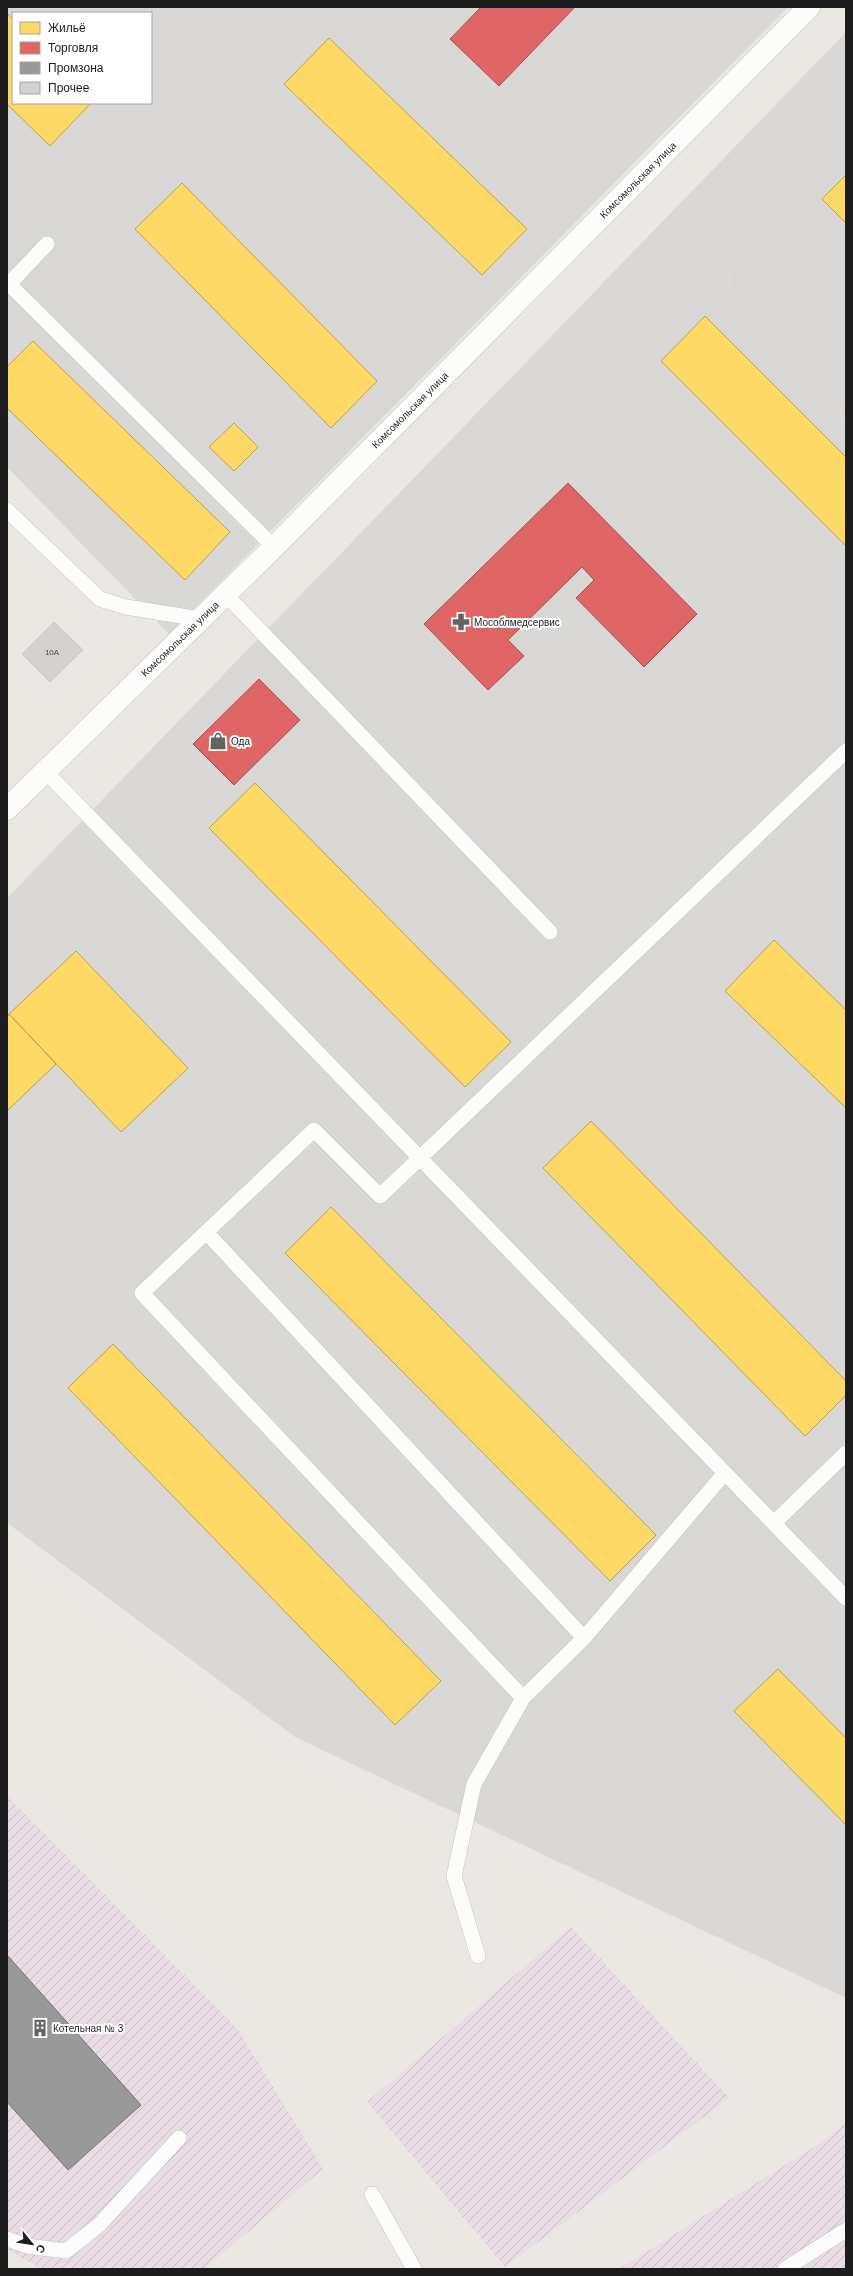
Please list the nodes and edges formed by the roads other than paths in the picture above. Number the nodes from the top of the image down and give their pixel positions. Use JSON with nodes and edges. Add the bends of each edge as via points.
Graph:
{"nodes":[{"id":1,"x":809,"y":7,"type":"edge"},
{"id":2,"x":48,"y":244,"type":"dead end"},
{"id":3,"x":8,"y":285,"type":"edge"},
{"id":4,"x":7,"y":510,"type":"edge"},
{"id":5,"x":274,"y":546,"type":"junction"},
{"id":6,"x":226,"y":595,"type":"junction"},
{"id":7,"x":200,"y":619,"type":"junction"},
{"id":8,"x":846,"y":752,"type":"edge"},
{"id":9,"x":45,"y":771,"type":"junction"},
{"id":10,"x":7,"y":809,"type":"edge"},
{"id":11,"x":550,"y":932,"type":"dead end"},
{"id":12,"x":419,"y":1158,"type":"junction"},
{"id":13,"x":206,"y":1232,"type":"junction"},
{"id":14,"x":846,"y":1453,"type":"edge"},
{"id":15,"x":724,"y":1474,"type":"junction"},
{"id":16,"x":774,"y":1523,"type":"junction"},
{"id":17,"x":846,"y":1598,"type":"edge"},
{"id":18,"x":584,"y":1638,"type":"junction"},
{"id":19,"x":523,"y":1698,"type":"junction"},
{"id":20,"x":478,"y":1956,"type":"dead end"},
{"id":21,"x":179,"y":2138,"type":"dead end"},
{"id":22,"x":372,"y":2194,"type":"dead end"},
{"id":23,"x":846,"y":2230,"type":"edge"},
{"id":24,"x":7,"y":2239,"type":"edge"},
{"id":25,"x":414,"y":2269,"type":"edge"},
{"id":26,"x":785,"y":2269,"type":"edge"}],
"edges":[{"from":1,"to":5,"type":"street","name":"Комсомольская улица"},
{"from":2,"to":3,"type":"lane"},
{"from":3,"to":5,"type":"lane"},
{"from":4,"to":7,"type":"lane","via":[[100,599],[126,607]]},
{"from":5,"to":6,"type":"street","name":"Комсомольская улица"},
{"from":6,"to":7,"type":"street","name":"Комсомольская улица"},
{"from":6,"to":11,"type":"lane"},
{"from":7,"to":9,"type":"street","name":"Комсомольская улица"},
{"from":8,"to":12,"type":"lane"},
{"from":9,"to":10,"type":"street","name":"Комсомольская улица"},
{"from":9,"to":12,"type":"lane"},
{"from":12,"to":13,"type":"lane","via":[[380,1196],[314,1130]]},
{"from":12,"to":15,"type":"lane"},
{"from":13,"to":18,"type":"lane"},
{"from":13,"to":19,"type":"lane","via":[[142,1293]]},
{"from":14,"to":16,"type":"lane"},
{"from":15,"to":16,"type":"lane"},
{"from":15,"to":18,"type":"lane"},
{"from":16,"to":17,"type":"lane"},
{"from":18,"to":19,"type":"lane"},
{"from":19,"to":20,"type":"lane","via":[[474,1784],[454,1876]]},
{"from":21,"to":24,"type":"lane","via":[[99,2225],[66,2251],[27,2246]]},
{"from":22,"to":25,"type":"lane"},
{"from":23,"to":26,"type":"lane"}]}
